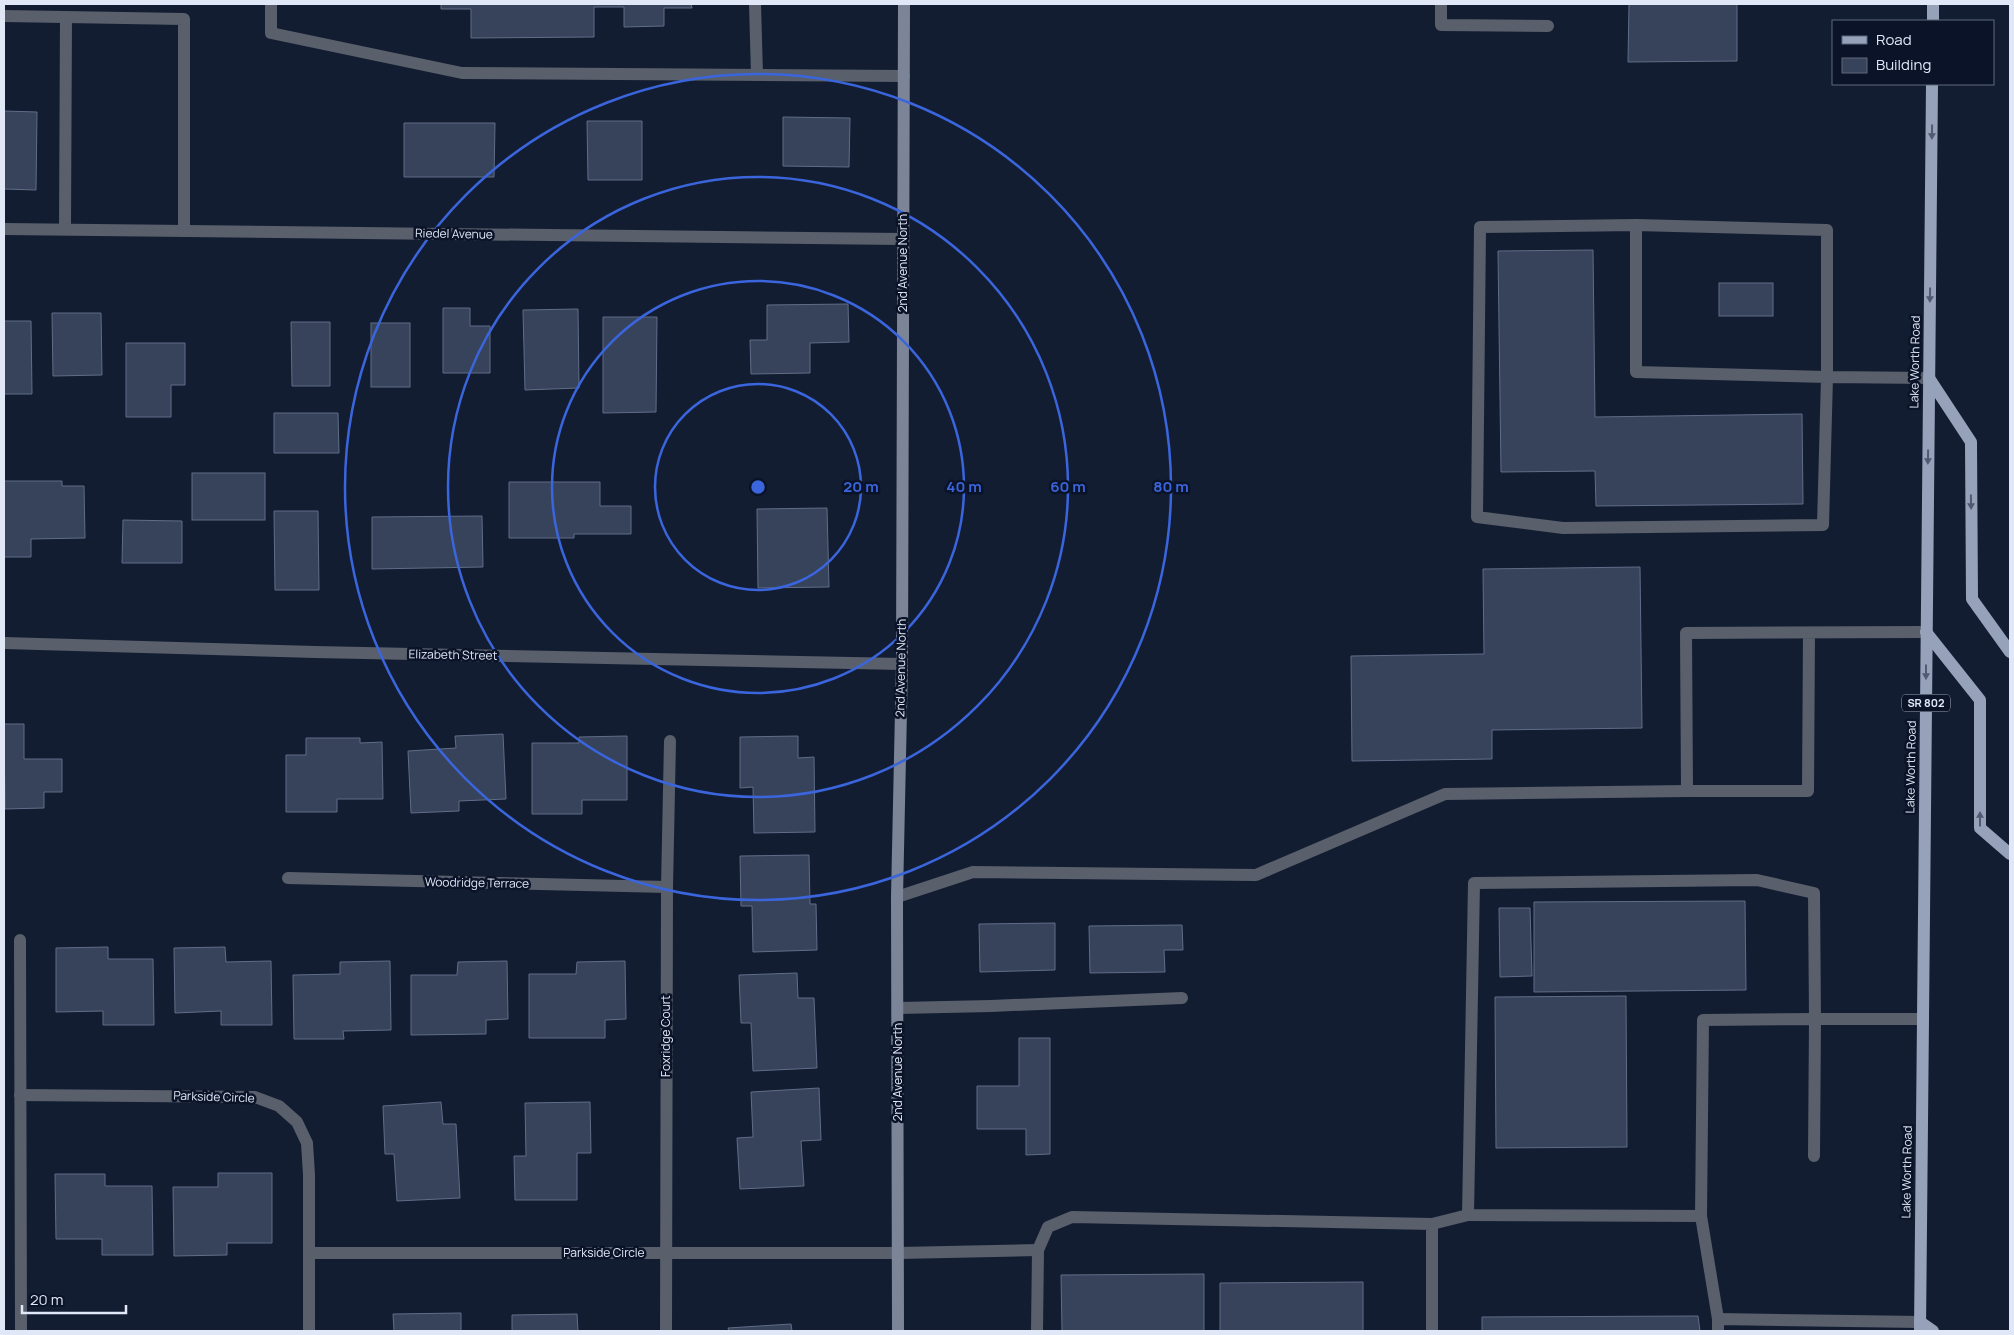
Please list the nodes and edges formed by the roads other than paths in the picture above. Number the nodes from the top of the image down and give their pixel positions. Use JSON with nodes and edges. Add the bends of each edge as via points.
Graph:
{"nodes":[{"id":1,"x":271,"y":4,"type":"edge"},
{"id":2,"x":755,"y":4,"type":"edge"},
{"id":3,"x":904,"y":4,"type":"edge"},
{"id":4,"x":1441,"y":4,"type":"edge"},
{"id":5,"x":1933,"y":4,"type":"edge"},
{"id":6,"x":4,"y":16,"type":"edge"},
{"id":7,"x":66,"y":17,"type":"junction"},
{"id":8,"x":1933,"y":20,"type":"edge"},
{"id":9,"x":1548,"y":26,"type":"dead end"},
{"id":10,"x":757,"y":75,"type":"junction"},
{"id":11,"x":904,"y":76,"type":"junction"},
{"id":12,"x":1932,"y":85,"type":"edge"},
{"id":13,"x":1636,"y":226,"type":"junction"},
{"id":14,"x":4,"y":229,"type":"edge"},
{"id":15,"x":65,"y":229,"type":"junction"},
{"id":16,"x":184,"y":231,"type":"junction"},
{"id":17,"x":903,"y":239,"type":"junction"},
{"id":18,"x":1826,"y":377,"type":"junction"},
{"id":19,"x":1929,"y":378,"type":"junction"},
{"id":20,"x":1926,"y":632,"type":"junction"},
{"id":21,"x":1809,"y":633,"type":"junction"},
{"id":22,"x":4,"y":643,"type":"edge"},
{"id":23,"x":2010,"y":652,"type":"edge"},
{"id":24,"x":902,"y":664,"type":"junction"},
{"id":25,"x":670,"y":741,"type":"dead end"},
{"id":26,"x":1686,"y":790,"type":"junction"},
{"id":27,"x":2010,"y":854,"type":"edge"},
{"id":28,"x":288,"y":878,"type":"dead end"},
{"id":29,"x":667,"y":887,"type":"junction"},
{"id":30,"x":897,"y":897,"type":"junction"},
{"id":31,"x":20,"y":940,"type":"dead end"},
{"id":32,"x":1182,"y":998,"type":"dead end"},
{"id":33,"x":898,"y":1008,"type":"junction"},
{"id":34,"x":1815,"y":1019,"type":"junction"},
{"id":35,"x":1923,"y":1019,"type":"junction"},
{"id":36,"x":20,"y":1095,"type":"junction"},
{"id":37,"x":1814,"y":1156,"type":"dead end"},
{"id":38,"x":1468,"y":1215,"type":"junction"},
{"id":39,"x":1701,"y":1216,"type":"junction"},
{"id":40,"x":1432,"y":1224,"type":"junction"},
{"id":41,"x":1038,"y":1250,"type":"junction"},
{"id":42,"x":666,"y":1252,"type":"junction"},
{"id":43,"x":310,"y":1253,"type":"junction"},
{"id":44,"x":899,"y":1253,"type":"junction"},
{"id":45,"x":1718,"y":1325,"type":"edge"},
{"id":46,"x":1817,"y":1327,"type":"edge"},
{"id":47,"x":1920,"y":1327,"type":"edge"},
{"id":48,"x":21,"y":1331,"type":"edge"},
{"id":49,"x":309,"y":1331,"type":"edge"},
{"id":50,"x":666,"y":1331,"type":"edge"},
{"id":51,"x":898,"y":1331,"type":"edge"},
{"id":52,"x":1038,"y":1331,"type":"edge"},
{"id":53,"x":1432,"y":1331,"type":"edge"},
{"id":54,"x":1933,"y":1331,"type":"edge"}],
"edges":[{"from":1,"to":10,"type":"street","via":[[271,34],[462,73]]},
{"from":2,"to":10,"type":"street"},
{"from":3,"to":11,"type":"street","name":"2nd Avenue North"},
{"from":4,"to":9,"type":"street","via":[[1441,25]]},
{"from":5,"to":8,"type":"main road"},
{"from":6,"to":7,"type":"street"},
{"from":7,"to":15,"type":"street"},
{"from":7,"to":16,"type":"street","via":[[184,18]]},
{"from":10,"to":11,"type":"street"},
{"from":11,"to":17,"type":"street","name":"2nd Avenue North"},
{"from":12,"to":19,"type":"main road","name":"Lake Worth Road","number":"SR 802","one_way":true},
{"from":13,"to":18,"type":"street","via":[[1636,372]]},
{"from":13,"to":18,"type":"street","via":[[1827,230]]},
{"from":13,"to":18,"type":"street","via":[[1480,227],[1477,516],[1564,528],[1823,525]]},
{"from":14,"to":15,"type":"street","name":"Riedel Avenue"},
{"from":15,"to":16,"type":"street","name":"Riedel Avenue"},
{"from":16,"to":17,"type":"street","name":"Riedel Avenue"},
{"from":17,"to":24,"type":"street","name":"2nd Avenue North"},
{"from":18,"to":19,"type":"street"},
{"from":19,"to":20,"type":"main road","name":"Lake Worth Road","number":"SR 802","one_way":true},
{"from":19,"to":23,"type":"main road","one_way":true,"via":[[1971,442],[1972,600]]},
{"from":20,"to":21,"type":"street"},
{"from":27,"to":20,"type":"main road","one_way":true,"via":[[1980,828],[1980,700]]},
{"from":20,"to":35,"type":"main road","name":"Lake Worth Road","number":"SR 802","one_way":true},
{"from":21,"to":26,"type":"street","via":[[1686,633]]},
{"from":21,"to":26,"type":"street","via":[[1808,791]]},
{"from":22,"to":24,"type":"street","name":"Elizabeth Street"},
{"from":24,"to":30,"type":"street","name":"2nd Avenue North"},
{"from":25,"to":29,"type":"street","name":"Foxridge Court"},
{"from":26,"to":30,"type":"street","via":[[1445,794],[1256,875],[974,872]]},
{"from":28,"to":29,"type":"street","name":"Woodridge Terrace"},
{"from":29,"to":42,"type":"street","name":"Foxridge Court"},
{"from":30,"to":33,"type":"street","name":"2nd Avenue North"},
{"from":31,"to":36,"type":"street"},
{"from":32,"to":33,"type":"street"},
{"from":33,"to":44,"type":"street","name":"2nd Avenue North"},
{"from":34,"to":35,"type":"street"},
{"from":34,"to":37,"type":"street"},
{"from":34,"to":38,"type":"street","via":[[1814,893],[1757,880],[1474,883]]},
{"from":34,"to":39,"type":"street","via":[[1702,1020]]},
{"from":35,"to":47,"type":"main road","name":"Lake Worth Road","number":"SR 802"},
{"from":36,"to":43,"type":"street","name":"Parkside Circle","via":[[255,1097],[280,1106],[297,1122],[306,1143]]},
{"from":36,"to":48,"type":"street"},
{"from":38,"to":39,"type":"street"},
{"from":38,"to":40,"type":"street"},
{"from":39,"to":45,"type":"street"},
{"from":40,"to":41,"type":"street","via":[[1072,1217],[1048,1227]]},
{"from":40,"to":53,"type":"street"},
{"from":41,"to":44,"type":"street","name":"Parkside Circle"},
{"from":41,"to":52,"type":"street"},
{"from":42,"to":43,"type":"street","name":"Parkside Circle"},
{"from":42,"to":44,"type":"street","name":"Parkside Circle"},
{"from":42,"to":50,"type":"street","name":"Foxridge Court"},
{"from":43,"to":49,"type":"street","name":"Parkside Circle"},
{"from":44,"to":51,"type":"street","name":"2nd Avenue North"},
{"from":45,"to":46,"type":"street"},
{"from":46,"to":47,"type":"street"},
{"from":47,"to":54,"type":"main road"}]}
